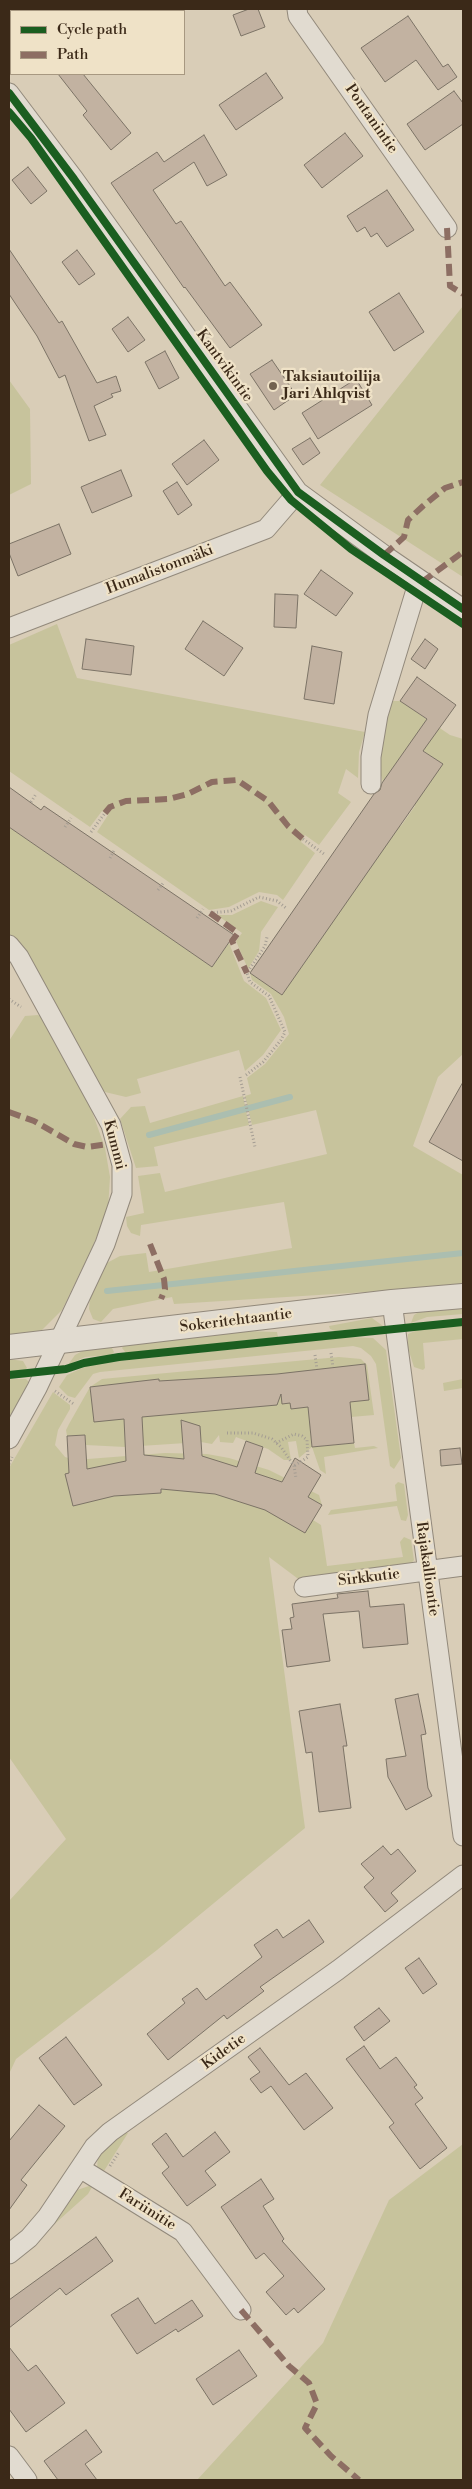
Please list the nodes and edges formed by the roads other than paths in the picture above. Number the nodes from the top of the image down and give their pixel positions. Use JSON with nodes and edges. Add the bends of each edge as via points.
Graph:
{"nodes":[{"id":1,"x":297,"y":9,"type":"edge"},
{"id":2,"x":9,"y":92,"type":"edge"},
{"id":3,"x":447,"y":228,"type":"dead end"},
{"id":4,"x":298,"y":492,"type":"junction"},
{"id":5,"x":419,"y":580,"type":"junction"},
{"id":6,"x":463,"y":609,"type":"edge"},
{"id":7,"x":9,"y":628,"type":"edge"},
{"id":8,"x":371,"y":784,"type":"dead end"},
{"id":9,"x":14,"y":951,"type":"edge"},
{"id":10,"x":463,"y":1296,"type":"edge"},
{"id":11,"x":392,"y":1302,"type":"junction"},
{"id":12,"x":58,"y":1342,"type":"junction"},
{"id":13,"x":9,"y":1347,"type":"edge"},
{"id":14,"x":9,"y":1440,"type":"edge"},
{"id":15,"x":463,"y":1566,"type":"edge"},
{"id":16,"x":427,"y":1571,"type":"junction"},
{"id":17,"x":304,"y":1587,"type":"dead end"},
{"id":18,"x":463,"y":1836,"type":"edge"},
{"id":19,"x":463,"y":1875,"type":"edge"},
{"id":20,"x":80,"y":2168,"type":"junction"},
{"id":21,"x":9,"y":2254,"type":"edge"},
{"id":22,"x":241,"y":2310,"type":"dead end"},
{"id":23,"x":9,"y":2456,"type":"edge"},
{"id":24,"x":27,"y":2480,"type":"edge"}],
"edges":[{"from":1,"to":3,"type":"street","name":"Pontanintie","via":[[298,16]]},
{"from":2,"to":4,"type":"street","name":"Kantvikintie"},
{"from":4,"to":5,"type":"street","name":"Kantvikintie"},
{"from":4,"to":7,"type":"street","name":"Humalistonmäki","via":[[266,529]]},
{"from":5,"to":6,"type":"street","name":"Kantvikintie"},
{"from":5,"to":8,"type":"street","via":[[378,715],[371,757]]},
{"from":9,"to":12,"type":"street","name":"Kummi","via":[[111,1125],[122,1165],[122,1194],[105,1244]]},
{"from":10,"to":11,"type":"street","name":"Sokeritehtaantie"},
{"from":11,"to":12,"type":"street","name":"Sokeritehtaantie"},
{"from":11,"to":16,"type":"street","name":"Rajakalliontie"},
{"from":12,"to":13,"type":"street","name":"Sokeritehtaantie"},
{"from":12,"to":14,"type":"street","name":"Kummi"},
{"from":15,"to":16,"type":"street","name":"Sirkkutie"},
{"from":16,"to":17,"type":"street","name":"Sirkkutie"},
{"from":16,"to":18,"type":"street","name":"Rajakalliontie"},
{"from":19,"to":20,"type":"street","name":"Kidetie","via":[[338,1970],[110,2132],[94,2147]]},
{"from":20,"to":21,"type":"street","name":"Kidetie","via":[[47,2217]]},
{"from":20,"to":22,"type":"street","name":"Fariinitie","via":[[183,2232]]},
{"from":23,"to":24,"type":"street"}]}
